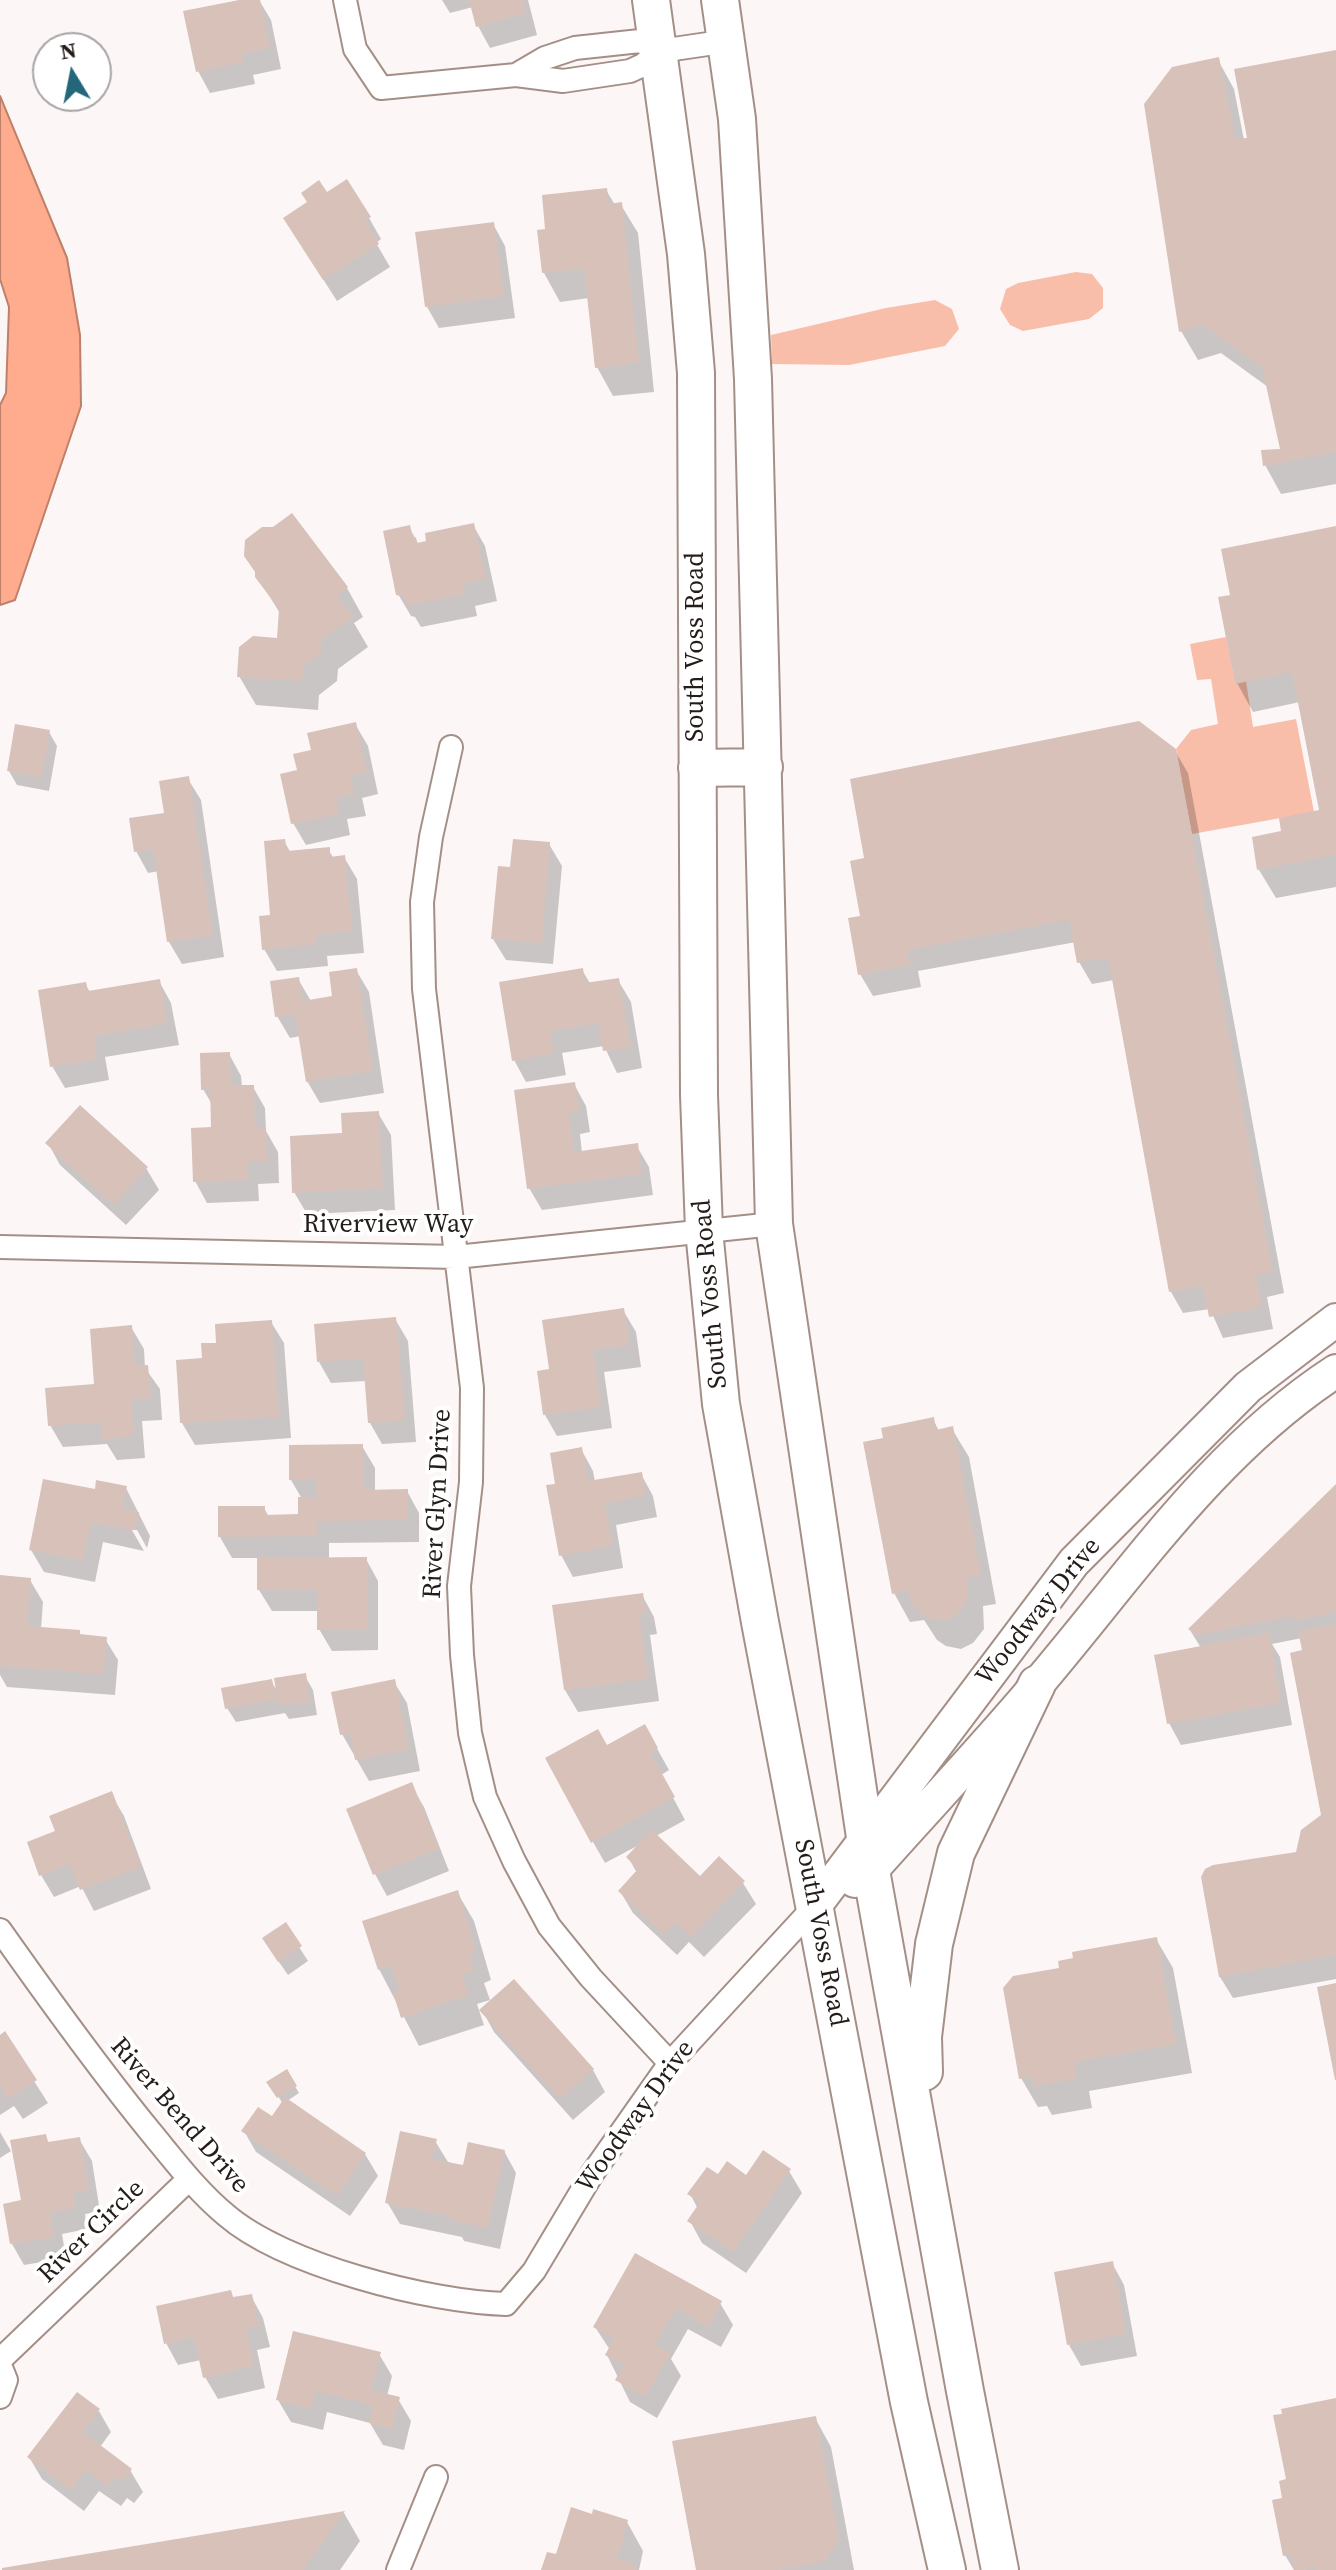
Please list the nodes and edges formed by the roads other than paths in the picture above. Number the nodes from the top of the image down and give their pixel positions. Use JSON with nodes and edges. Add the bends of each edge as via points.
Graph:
{"nodes":[{"id":1,"x":345,"y":0,"type":"edge"},
{"id":2,"x":651,"y":0,"type":"edge"},
{"id":3,"x":720,"y":0,"type":"edge"},
{"id":4,"x":728,"y":41,"type":"junction"},
{"id":5,"x":660,"y":51,"type":"junction"},
{"id":6,"x":516,"y":75,"type":"junction"},
{"id":7,"x":451,"y":747,"type":"dead end"},
{"id":8,"x":764,"y":767,"type":"junction"},
{"id":9,"x":697,"y":768,"type":"junction"},
{"id":10,"x":774,"y":1224,"type":"junction"},
{"id":11,"x":704,"y":1230,"type":"junction"},
{"id":12,"x":0,"y":1247,"type":"edge"},
{"id":13,"x":456,"y":1257,"type":"junction"},
{"id":14,"x":1336,"y":1320,"type":"edge"},
{"id":15,"x":1336,"y":1371,"type":"edge"},
{"id":16,"x":1248,"y":1387,"type":"junction"},
{"id":17,"x":1277,"y":1413,"type":"junction"},
{"id":18,"x":1037,"y":1684,"type":"junction"},
{"id":19,"x":868,"y":1854,"type":"junction"},
{"id":20,"x":815,"y":1906,"type":"junction"},
{"id":21,"x":0,"y":1930,"type":"edge"},
{"id":22,"x":670,"y":2063,"type":"junction"},
{"id":23,"x":926,"y":2166,"type":"junction"},
{"id":24,"x":189,"y":2179,"type":"junction"},
{"id":25,"x":506,"y":2304,"type":"joint"},
{"id":26,"x":0,"y":2362,"type":"edge"},
{"id":27,"x":965,"y":2391,"type":"junction"},
{"id":28,"x":0,"y":2397,"type":"edge"},
{"id":29,"x":909,"y":2402,"type":"junction"},
{"id":30,"x":436,"y":2477,"type":"dead end"},
{"id":31,"x":398,"y":2570,"type":"edge"},
{"id":32,"x":947,"y":2570,"type":"edge"},
{"id":33,"x":1000,"y":2570,"type":"edge"}],
"edges":[{"from":1,"to":6,"type":"street","via":[[355,49],[381,88]]},
{"from":2,"to":5,"type":"main road","name":"South Voss Road"},
{"from":3,"to":4,"type":"main road"},
{"from":4,"to":5,"type":"street"},
{"from":4,"to":8,"type":"main road","via":[[753,379]]},
{"from":5,"to":6,"type":"street","via":[[630,71],[563,81]]},
{"from":5,"to":6,"type":"street","via":[[640,41],[575,48]]},
{"from":5,"to":9,"type":"main road","name":"South Voss Road","via":[[696,373]]},
{"from":7,"to":13,"type":"street","name":"River Glyn Drive","via":[[422,902],[424,989]]},
{"from":8,"to":9,"type":"main road"},
{"from":8,"to":10,"type":"main road"},
{"from":9,"to":11,"type":"main road","name":"South Voss Road"},
{"from":10,"to":11,"type":"street","name":"Riverview Way"},
{"from":10,"to":19,"type":"main road"},
{"from":11,"to":13,"type":"street","name":"Riverview Way"},
{"from":11,"to":20,"type":"main road","name":"South Voss Road","via":[[721,1404]]},
{"from":12,"to":13,"type":"street","name":"Riverview Way"},
{"from":13,"to":22,"type":"street","name":"River Glyn Drive","via":[[472,1388],[471,1482],[459,1586],[462,1655],[470,1733],[485,1797],[549,1926]]},
{"from":14,"to":16,"type":"main road","name":"Woodway Drive"},
{"from":15,"to":17,"type":"main road","name":"Woodway Drive"},
{"from":16,"to":17,"type":"main road"},
{"from":16,"to":19,"type":"main road","name":"Woodway Drive","via":[[1074,1562]]},
{"from":17,"to":18,"type":"main road","name":"Woodway Drive","via":[[1206,1481]]},
{"from":18,"to":19,"type":"main road","name":"Woodway Drive"},
{"from":18,"to":23,"type":"main road","via":[[956,1853],[934,1944],[923,2037]]},
{"from":19,"to":20,"type":"main road","name":"Woodway Drive"},
{"from":19,"to":23,"type":"main road"},
{"from":20,"to":22,"type":"street","name":"Woodway Drive"},
{"from":20,"to":29,"type":"main road","name":"South Voss Road"},
{"from":21,"to":24,"type":"street","name":"River Bend Drive","via":[[89,2056]]},
{"from":22,"to":25,"type":"street","name":"Woodway Drive","via":[[592,2174],[534,2271]]},
{"from":23,"to":27,"type":"main road"},
{"from":24,"to":25,"type":"street","name":"River Bend Drive","via":[[227,2216],[265,2241],[311,2261],[416,2292]]},
{"from":24,"to":26,"type":"street","name":"River Circle"},
{"from":26,"to":28,"type":"street","name":"River Circle","via":[[6,2380]]},
{"from":27,"to":29,"type":"main road"},
{"from":27,"to":33,"type":"main road"},
{"from":29,"to":32,"type":"main road","name":"South Voss Road"},
{"from":30,"to":31,"type":"street"}]}
